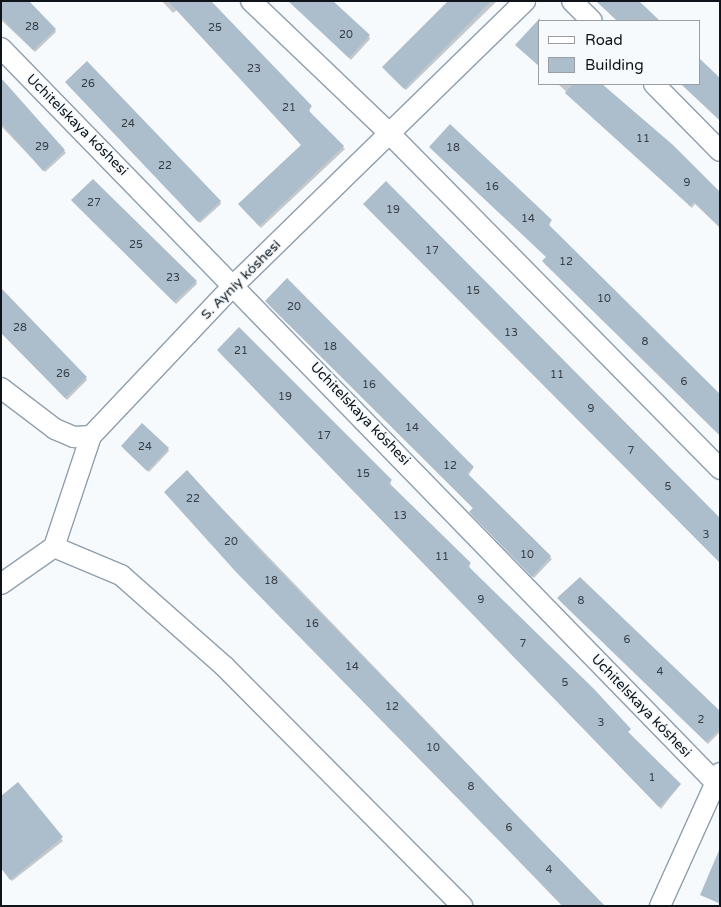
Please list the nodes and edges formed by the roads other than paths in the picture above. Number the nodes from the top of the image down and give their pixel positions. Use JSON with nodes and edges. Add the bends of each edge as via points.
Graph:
{"nodes":[{"id":1,"x":251,"y":1,"type":"edge"},
{"id":2,"x":526,"y":1,"type":"edge"},
{"id":3,"x":572,"y":1,"type":"edge"},
{"id":4,"x":591,"y":20,"type":"edge"},
{"id":5,"x":1,"y":48,"type":"edge"},
{"id":6,"x":655,"y":85,"type":"edge"},
{"id":7,"x":389,"y":133,"type":"junction"},
{"id":8,"x":720,"y":151,"type":"edge"},
{"id":9,"x":234,"y":285,"type":"junction"},
{"id":10,"x":1,"y":388,"type":"edge"},
{"id":11,"x":91,"y":436,"type":"junction"},
{"id":12,"x":720,"y":469,"type":"edge"},
{"id":13,"x":54,"y":548,"type":"junction"},
{"id":14,"x":1,"y":584,"type":"edge"},
{"id":15,"x":718,"y":778,"type":"edge"},
{"id":16,"x":462,"y":906,"type":"edge"},
{"id":17,"x":660,"y":906,"type":"edge"}],
"edges":[{"from":1,"to":7,"type":"street"},
{"from":2,"to":7,"type":"street","name":"S. Ayniy kóshesi"},
{"from":3,"to":4,"type":"street"},
{"from":5,"to":9,"type":"street","name":"Uchitelskaya kóshesi"},
{"from":6,"to":8,"type":"street"},
{"from":7,"to":9,"type":"street","name":"S. Ayniy kóshesi"},
{"from":7,"to":12,"type":"street"},
{"from":9,"to":11,"type":"street","name":"S. Ayniy kóshesi"},
{"from":9,"to":15,"type":"street","name":"Uchitelskaya kóshesi"},
{"from":10,"to":11,"type":"street","via":[[55,429],[74,437]]},
{"from":11,"to":13,"type":"street","name":"S. Ayniy kóshesi"},
{"from":13,"to":14,"type":"street"},
{"from":13,"to":16,"type":"street","via":[[121,576],[136,588],[225,667]]},
{"from":15,"to":17,"type":"street"}]}
